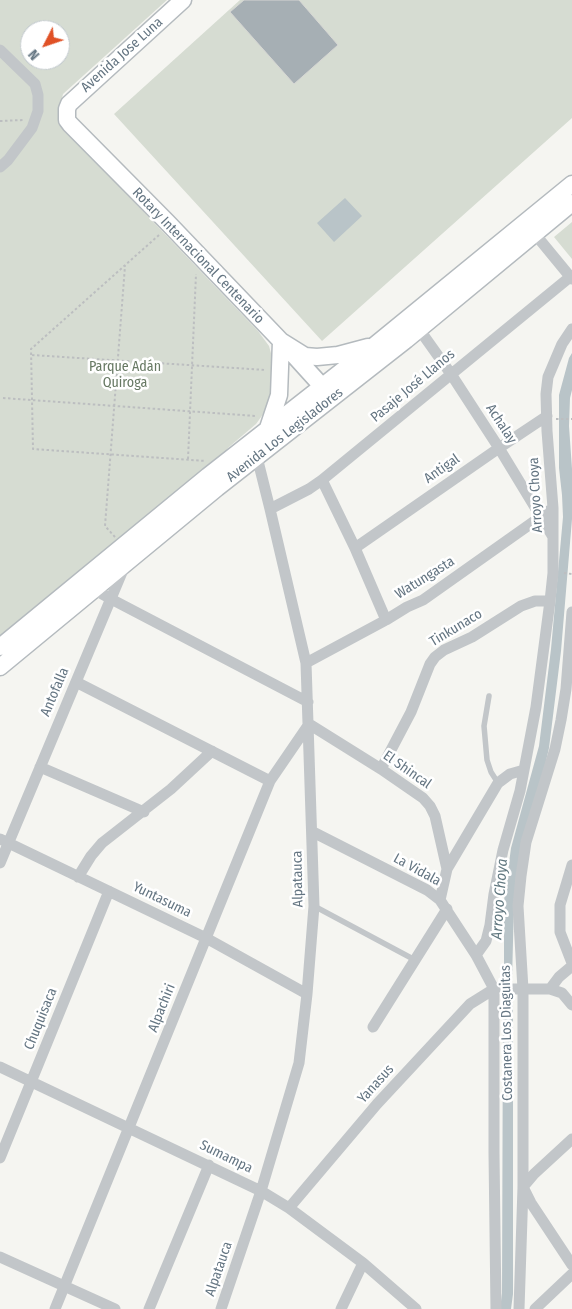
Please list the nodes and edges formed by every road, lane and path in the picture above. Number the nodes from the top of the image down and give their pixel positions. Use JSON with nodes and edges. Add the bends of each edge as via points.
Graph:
{"nodes":[{"id":1,"x":183,"y":0,"type":"edge"},
{"id":2,"x":0,"y":50,"type":"edge"},
{"id":3,"x":66,"y":114,"type":"joint"},
{"id":4,"x":35,"y":119,"type":"junction"},
{"id":5,"x":0,"y":121,"type":"edge"},
{"id":6,"x":0,"y":167,"type":"edge"},
{"id":7,"x":572,"y":184,"type":"edge"},
{"id":8,"x":572,"y":204,"type":"edge"},
{"id":9,"x":535,"y":234,"type":"junction"},
{"id":10,"x":159,"y":235,"type":"dead end"},
{"id":11,"x":126,"y":266,"type":"junction"},
{"id":12,"x":196,"y":274,"type":"dead end"},
{"id":13,"x":571,"y":278,"type":"edge"},
{"id":14,"x":418,"y":329,"type":"junction"},
{"id":15,"x":572,"y":330,"type":"edge"},
{"id":16,"x":281,"y":341,"type":"junction"},
{"id":17,"x":375,"y":346,"type":"junction"},
{"id":18,"x":32,"y":355,"type":"junction"},
{"id":19,"x":117,"y":360,"type":"junction"},
{"id":20,"x":192,"y":365,"type":"junction"},
{"id":21,"x":268,"y":370,"type":"dead end"},
{"id":22,"x":451,"y":374,"type":"junction"},
{"id":23,"x":328,"y":393,"type":"junction"},
{"id":24,"x":3,"y":398,"type":"dead end"},
{"id":25,"x":32,"y":400,"type":"junction"},
{"id":26,"x":114,"y":406,"type":"junction"},
{"id":27,"x":190,"y":411,"type":"junction"},
{"id":28,"x":256,"y":416,"type":"dead end"},
{"id":29,"x":551,"y":418,"type":"junction"},
{"id":30,"x":572,"y":419,"type":"edge"},
{"id":31,"x":267,"y":431,"type":"junction"},
{"id":32,"x":499,"y":448,"type":"junction"},
{"id":33,"x":252,"y":451,"type":"junction"},
{"id":34,"x":111,"y":454,"type":"junction"},
{"id":35,"x":188,"y":459,"type":"junction"},
{"id":36,"x":206,"y":461,"type":"dead end"},
{"id":37,"x":322,"y":480,"type":"junction"},
{"id":38,"x":553,"y":508,"type":"junction"},
{"id":39,"x":270,"y":509,"type":"junction"},
{"id":40,"x":542,"y":517,"type":"junction"},
{"id":41,"x":139,"y":534,"type":"junction"},
{"id":42,"x":115,"y":537,"type":"dead end"},
{"id":43,"x":554,"y":538,"type":"junction"},
{"id":44,"x":355,"y":548,"type":"junction"},
{"id":45,"x":126,"y":563,"type":"junction"},
{"id":46,"x":95,"y":590,"type":"junction"},
{"id":47,"x":111,"y":599,"type":"junction"},
{"id":48,"x":550,"y":601,"type":"junction"},
{"id":49,"x":572,"y":612,"type":"edge"},
{"id":50,"x":386,"y":620,"type":"junction"},
{"id":51,"x":0,"y":647,"type":"edge"},
{"id":52,"x":306,"y":663,"type":"junction"},
{"id":53,"x":0,"y":667,"type":"edge"},
{"id":54,"x":76,"y":682,"type":"junction"},
{"id":55,"x":569,"y":691,"type":"edge"},
{"id":56,"x":488,"y":696,"type":"dead end"},
{"id":57,"x":308,"y":702,"type":"junction"},
{"id":58,"x":309,"y":724,"type":"junction"},
{"id":59,"x":212,"y":751,"type":"junction"},
{"id":60,"x":40,"y":767,"type":"junction"},
{"id":61,"x":381,"y":769,"type":"junction"},
{"id":62,"x":524,"y":770,"type":"junction"},
{"id":63,"x":270,"y":781,"type":"junction"},
{"id":64,"x":498,"y":783,"type":"junction"},
{"id":65,"x":144,"y":812,"type":"junction"},
{"id":66,"x":313,"y":832,"type":"junction"},
{"id":67,"x":4,"y":841,"type":"edge"},
{"id":68,"x":0,"y":863,"type":"edge"},
{"id":69,"x":572,"y":865,"type":"edge"},
{"id":70,"x":447,"y":869,"type":"junction"},
{"id":71,"x":78,"y":877,"type":"junction"},
{"id":72,"x":109,"y":891,"type":"junction"},
{"id":73,"x":443,"y":904,"type":"junction"},
{"id":74,"x":314,"y":906,"type":"junction"},
{"id":75,"x":206,"y":938,"type":"junction"},
{"id":76,"x":476,"y":955,"type":"junction"},
{"id":77,"x":415,"y":960,"type":"junction"},
{"id":78,"x":572,"y":965,"type":"edge"},
{"id":79,"x":508,"y":989,"type":"junction"},
{"id":80,"x":550,"y":989,"type":"junction"},
{"id":81,"x":307,"y":994,"type":"junction"},
{"id":82,"x":572,"y":1005,"type":"edge"},
{"id":83,"x":373,"y":1027,"type":"dead end"},
{"id":84,"x":0,"y":1067,"type":"edge"},
{"id":85,"x":31,"y":1082,"type":"junction"},
{"id":86,"x":129,"y":1128,"type":"junction"},
{"id":87,"x":572,"y":1139,"type":"edge"},
{"id":88,"x":0,"y":1158,"type":"edge"},
{"id":89,"x":209,"y":1165,"type":"junction"},
{"id":90,"x":523,"y":1187,"type":"junction"},
{"id":91,"x":261,"y":1191,"type":"junction"},
{"id":92,"x":289,"y":1208,"type":"junction"},
{"id":93,"x":0,"y":1256,"type":"edge"},
{"id":94,"x":363,"y":1263,"type":"junction"},
{"id":95,"x":572,"y":1265,"type":"edge"},
{"id":96,"x":572,"y":1274,"type":"edge"},
{"id":97,"x":65,"y":1286,"type":"junction"},
{"id":98,"x":55,"y":1309,"type":"edge"},
{"id":99,"x":115,"y":1309,"type":"edge"},
{"id":100,"x":149,"y":1309,"type":"edge"},
{"id":101,"x":221,"y":1309,"type":"edge"},
{"id":102,"x":341,"y":1309,"type":"edge"},
{"id":103,"x":416,"y":1309,"type":"edge"},
{"id":104,"x":496,"y":1309,"type":"edge"},
{"id":105,"x":519,"y":1309,"type":"edge"},
{"id":106,"x":535,"y":1309,"type":"edge"}],
"edges":[{"from":1,"to":3,"type":"main road","name":"Avenida Jose Luna","via":[[69,104]]},
{"from":2,"to":4,"type":"street","via":[[35,84],[38,111]]},
{"from":3,"to":16,"type":"main road","name":"Rotary Internacional Centenario","via":[[70,124]]},
{"from":4,"to":5,"type":"path"},
{"from":4,"to":6,"type":"street","via":[[32,128]]},
{"from":7,"to":17,"type":"main road","name":"Avenida Los Legisladores"},
{"from":8,"to":9,"type":"main road","name":"Avenida Los Legisladores"},
{"from":9,"to":13,"type":"street"},
{"from":9,"to":14,"type":"main road","name":"Avenida Los Legisladores"},
{"from":10,"to":11,"type":"path"},
{"from":11,"to":18,"type":"path","via":[[32,350]]},
{"from":11,"to":19,"type":"path"},
{"from":12,"to":20,"type":"path"},
{"from":13,"to":22,"type":"street","name":"Pasaje José Llanos"},
{"from":14,"to":22,"type":"street","name":"Achalay"},
{"from":14,"to":23,"type":"main road","name":"Avenida Los Legisladores"},
{"from":15,"to":29,"type":"street","name":"Arroyo Choya","via":[[562,344],[548,377],[546,394]]},
{"from":16,"to":17,"type":"main road","via":[[305,356],[317,357]]},
{"from":16,"to":23,"type":"main road","name":"Rotary Internacional Centenario"},
{"from":16,"to":31,"type":"main road","via":[[278,395]]},
{"from":17,"to":23,"type":"main road","name":"Avenida Los Legisladores"},
{"from":18,"to":19,"type":"path"},
{"from":18,"to":25,"type":"path"},
{"from":19,"to":20,"type":"path"},
{"from":19,"to":26,"type":"path"},
{"from":20,"to":21,"type":"path"},
{"from":20,"to":27,"type":"path"},
{"from":22,"to":32,"type":"street","name":"Achalay"},
{"from":22,"to":37,"type":"street","name":"Pasaje José Llanos"},
{"from":23,"to":31,"type":"main road","name":"Avenida Los Legisladores"},
{"from":23,"to":33,"type":"main road","name":"Avenida Los Legisladores"},
{"from":24,"to":25,"type":"path"},
{"from":25,"to":26,"type":"path"},
{"from":25,"to":34,"type":"path","via":[[33,449]]},
{"from":26,"to":27,"type":"path"},
{"from":26,"to":34,"type":"path"},
{"from":27,"to":28,"type":"path"},
{"from":27,"to":35,"type":"path"},
{"from":29,"to":30,"type":"path"},
{"from":29,"to":32,"type":"street","name":"Antigal"},
{"from":29,"to":38,"type":"street","name":"Arroyo Choya"},
{"from":31,"to":33,"type":"main road","name":"Avenida Los Legisladores"},
{"from":32,"to":40,"type":"street","name":"Achalay"},
{"from":32,"to":44,"type":"street","name":"Antigal"},
{"from":33,"to":39,"type":"street","name":"Alpatauca"},
{"from":33,"to":41,"type":"main road","name":"Avenida Los Legisladores"},
{"from":33,"to":45,"type":"main road","name":"Avenida Los Legisladores","via":[[218,488]]},
{"from":34,"to":35,"type":"path"},
{"from":34,"to":42,"type":"path","via":[[105,526]]},
{"from":35,"to":36,"type":"path"},
{"from":37,"to":39,"type":"street","name":"Pasaje José Llanos"},
{"from":37,"to":44,"type":"street"},
{"from":38,"to":40,"type":"street","name":"Watungasta"},
{"from":38,"to":43,"type":"street","name":"Arroyo Choya"},
{"from":39,"to":52,"type":"street","name":"Alpatauca"},
{"from":40,"to":43,"type":"street","name":"Achalay"},
{"from":40,"to":50,"type":"street","name":"Watungasta","via":[[423,600]]},
{"from":41,"to":45,"type":"street","name":"Antofalla"},
{"from":41,"to":51,"type":"main road","name":"Avenida Los Legisladores"},
{"from":43,"to":48,"type":"street","name":"Arroyo Choya"},
{"from":44,"to":50,"type":"street"},
{"from":45,"to":46,"type":"main road","name":"Avenida Los Legisladores"},
{"from":45,"to":47,"type":"street","name":"Antofalla"},
{"from":46,"to":47,"type":"street"},
{"from":46,"to":53,"type":"main road","name":"Avenida Los Legisladores"},
{"from":47,"to":54,"type":"street","name":"Antofalla"},
{"from":47,"to":57,"type":"street"},
{"from":48,"to":61,"type":"street","name":"Tinkunaco","via":[[535,601],[521,606],[435,657]]},
{"from":48,"to":62,"type":"street","name":"Arroyo Choya"},
{"from":49,"to":55,"type":"street","name":"Costanera Los Diaguitas"},
{"from":50,"to":52,"type":"street","name":"Watungasta"},
{"from":52,"to":57,"type":"street","name":"Alpatauca"},
{"from":54,"to":59,"type":"street"},
{"from":54,"to":60,"type":"street","name":"Antofalla"},
{"from":55,"to":79,"type":"street","name":"Costanera Los Diaguitas","via":[[526,842]]},
{"from":56,"to":64,"type":"lane","via":[[484,726],[487,760]]},
{"from":57,"to":58,"type":"street","name":"Alpatauca"},
{"from":58,"to":61,"type":"street","name":"El Shincal"},
{"from":58,"to":63,"type":"street","name":"Alpachiri"},
{"from":58,"to":66,"type":"street","name":"Alpatauca"},
{"from":59,"to":63,"type":"street"},
{"from":59,"to":65,"type":"street"},
{"from":60,"to":65,"type":"street"},
{"from":60,"to":67,"type":"street","name":"Antofalla"},
{"from":61,"to":70,"type":"street","name":"El Shincal","via":[[424,798],[430,806]]},
{"from":62,"to":64,"type":"street","via":[[510,774]]},
{"from":62,"to":76,"type":"street","name":"Arroyo Choya","via":[[503,850],[486,941]]},
{"from":63,"to":75,"type":"street","name":"Alpachiri"},
{"from":64,"to":70,"type":"street"},
{"from":65,"to":71,"type":"street","via":[[102,843]]},
{"from":66,"to":73,"type":"street","name":"La Vidala","via":[[427,890]]},
{"from":66,"to":74,"type":"street","name":"Alpatauca"},
{"from":67,"to":68,"type":"street","name":"Antofalla"},
{"from":67,"to":71,"type":"street","name":"Yuntasuma"},
{"from":69,"to":78,"type":"street","via":[[560,905],[560,932]]},
{"from":70,"to":73,"type":"street","name":"El Shincal"},
{"from":71,"to":72,"type":"street","name":"Yuntasuma"},
{"from":72,"to":75,"type":"street","name":"Yuntasuma"},
{"from":72,"to":85,"type":"street","name":"Chuquisaca"},
{"from":73,"to":76,"type":"street","name":"La Vidala"},
{"from":73,"to":77,"type":"street","name":"El Shincal"},
{"from":74,"to":77,"type":"lane"},
{"from":74,"to":81,"type":"street","name":"Alpatauca"},
{"from":75,"to":81,"type":"street","name":"Yuntasuma"},
{"from":75,"to":86,"type":"street","name":"Alpachiri"},
{"from":76,"to":79,"type":"street","name":"La Vidala"},
{"from":77,"to":83,"type":"street","name":"El Shincal"},
{"from":78,"to":80,"type":"street"},
{"from":79,"to":80,"type":"street"},
{"from":79,"to":90,"type":"street","name":"Costanera Los Diaguitas"},
{"from":79,"to":92,"type":"street","name":"Yanasus","via":[[470,1004],[377,1104]]},
{"from":79,"to":104,"type":"street","via":[[494,1153]]},
{"from":80,"to":82,"type":"street","via":[[562,993]]},
{"from":81,"to":91,"type":"street","name":"Alpatauca","via":[[299,1063]]},
{"from":84,"to":85,"type":"street","name":"Sumampa"},
{"from":85,"to":86,"type":"street","name":"Sumampa"},
{"from":85,"to":88,"type":"street","name":"Chuquisaca"},
{"from":86,"to":89,"type":"street","name":"Sumampa"},
{"from":86,"to":97,"type":"street","name":"Alpachiri"},
{"from":87,"to":90,"type":"street"},
{"from":89,"to":91,"type":"street","name":"Sumampa"},
{"from":89,"to":100,"type":"street"},
{"from":90,"to":95,"type":"street"},
{"from":90,"to":105,"type":"street","name":"Costanera Los Diaguitas"},
{"from":91,"to":92,"type":"street","name":"Sumampa"},
{"from":91,"to":101,"type":"street","name":"Alpatauca"},
{"from":92,"to":94,"type":"street","name":"Sumampa"},
{"from":93,"to":97,"type":"street"},
{"from":94,"to":102,"type":"street"},
{"from":94,"to":103,"type":"street","name":"Sumampa"},
{"from":96,"to":106,"type":"street"},
{"from":97,"to":98,"type":"street","name":"Alpachiri"},
{"from":97,"to":99,"type":"street"}]}
